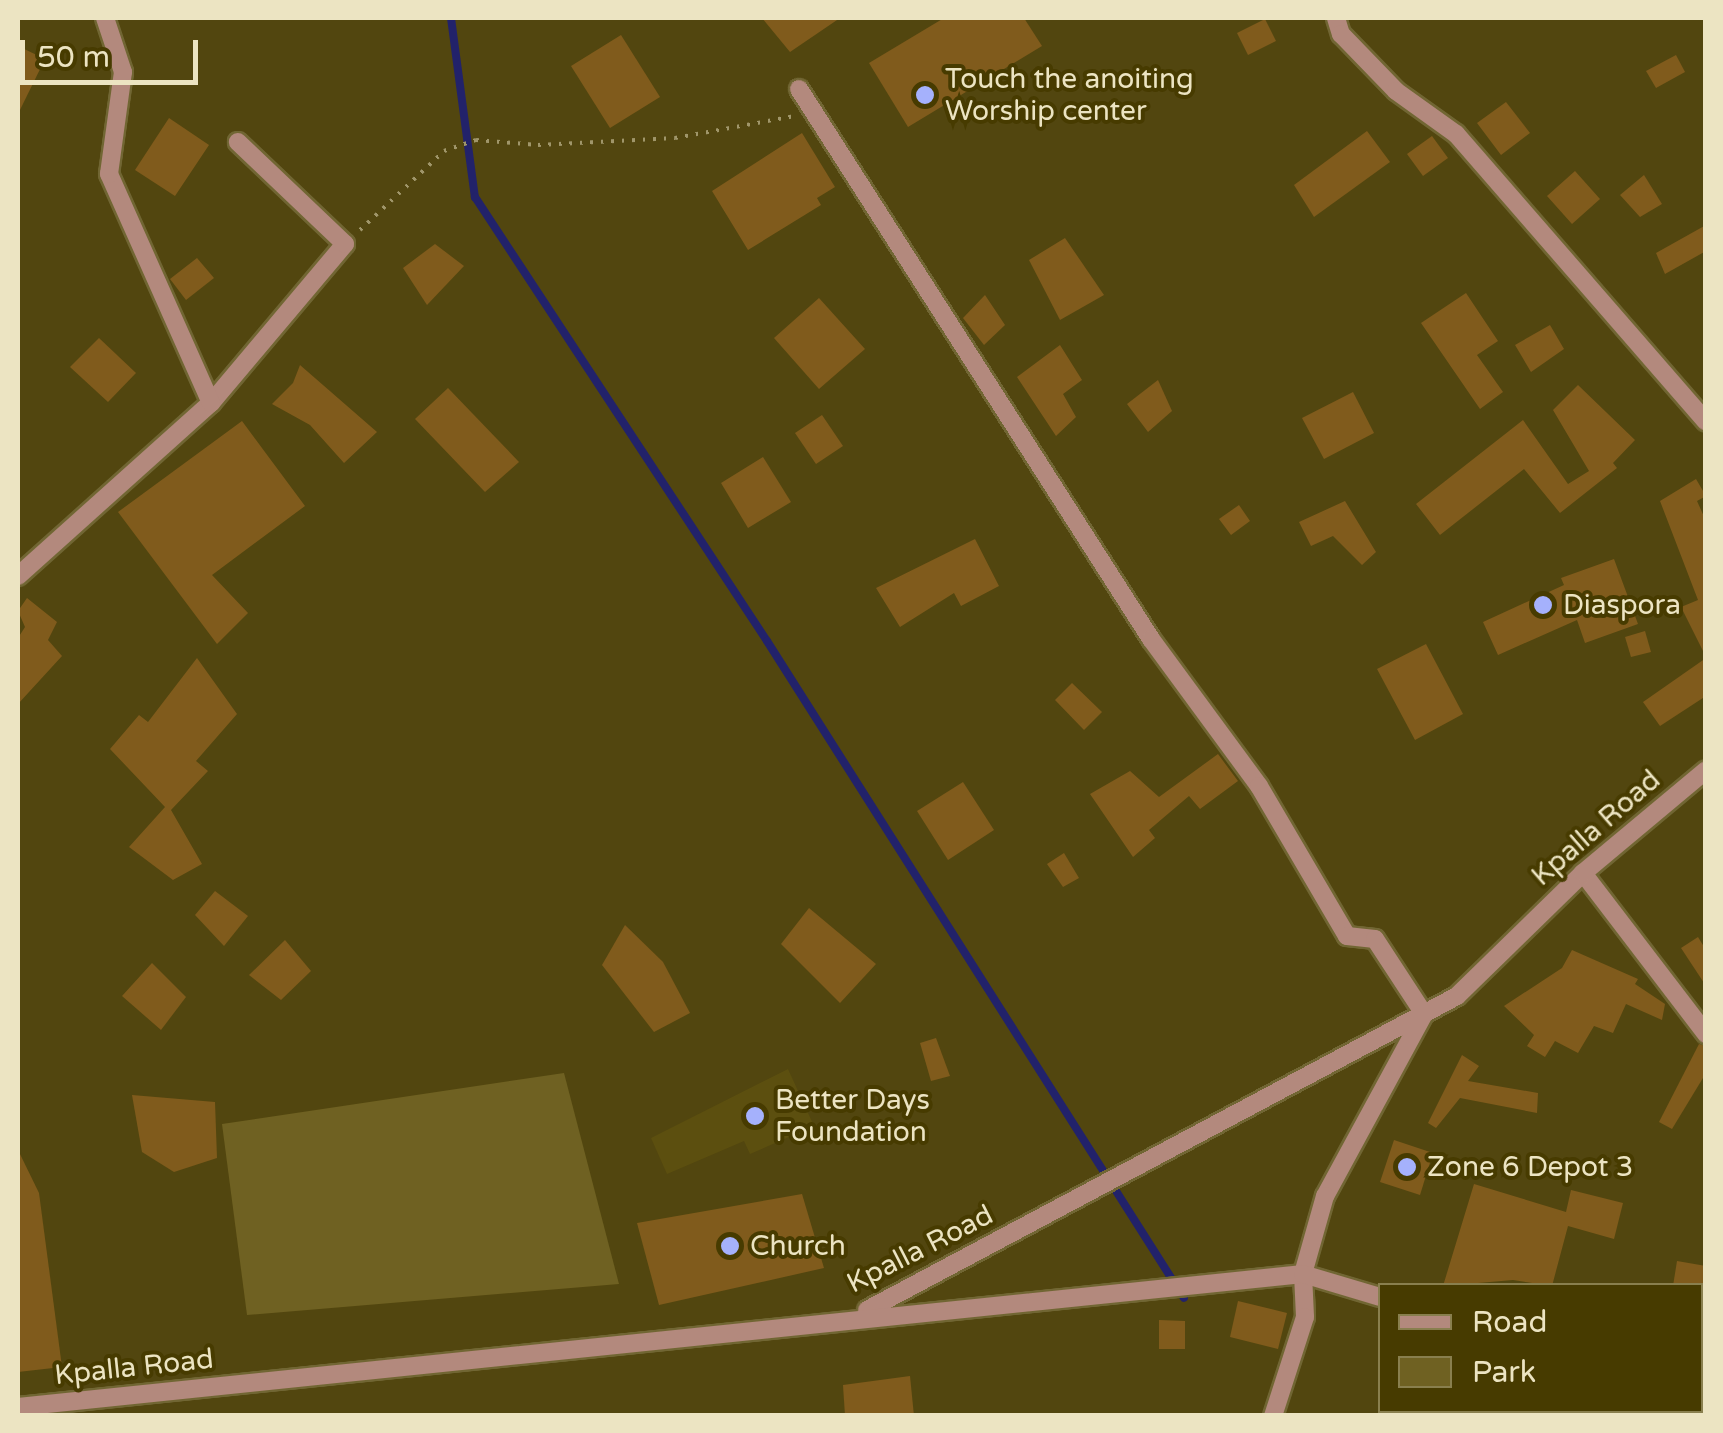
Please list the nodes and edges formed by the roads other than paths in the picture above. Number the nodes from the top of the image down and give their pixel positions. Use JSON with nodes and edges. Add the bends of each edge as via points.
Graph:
{"nodes":[{"id":1,"x":105,"y":18,"type":"edge"},
{"id":2,"x":1336,"y":18,"type":"edge"},
{"id":3,"x":799,"y":88,"type":"dead end"},
{"id":4,"x":238,"y":142,"type":"dead end"},
{"id":5,"x":211,"y":403,"type":"junction"},
{"id":6,"x":1706,"y":422,"type":"edge"},
{"id":7,"x":18,"y":576,"type":"edge"},
{"id":8,"x":1706,"y":770,"type":"edge"},
{"id":9,"x":1582,"y":873,"type":"junction"},
{"id":10,"x":1424,"y":1014,"type":"junction"},
{"id":11,"x":1706,"y":1034,"type":"edge"},
{"id":12,"x":1303,"y":1274,"type":"junction"},
{"id":13,"x":1378,"y":1296,"type":"edge"},
{"id":14,"x":857,"y":1316,"type":"junction"},
{"id":15,"x":18,"y":1407,"type":"edge"},
{"id":16,"x":1273,"y":1416,"type":"edge"}],
"edges":[{"from":1,"to":5,"type":"street","via":[[123,72],[110,174]]},
{"from":2,"to":6,"type":"street","via":[[1341,34],[1396,92],[1456,134]]},
{"from":3,"to":10,"type":"street","via":[[1151,639],[1258,786],[1347,936],[1375,939]]},
{"from":4,"to":5,"type":"street","via":[[346,244]]},
{"from":5,"to":7,"type":"street"},
{"from":8,"to":9,"type":"street","name":"Kpalla Road"},
{"from":9,"to":10,"type":"street","name":"Kpalla Road","via":[[1457,996]]},
{"from":9,"to":11,"type":"street"},
{"from":10,"to":12,"type":"street","via":[[1325,1196]]},
{"from":10,"to":14,"type":"street","name":"Kpalla Road"},
{"from":12,"to":13,"type":"street"},
{"from":12,"to":14,"type":"street"},
{"from":12,"to":16,"type":"street","via":[[1305,1317]]},
{"from":14,"to":15,"type":"street","name":"Kpalla Road"}]}
